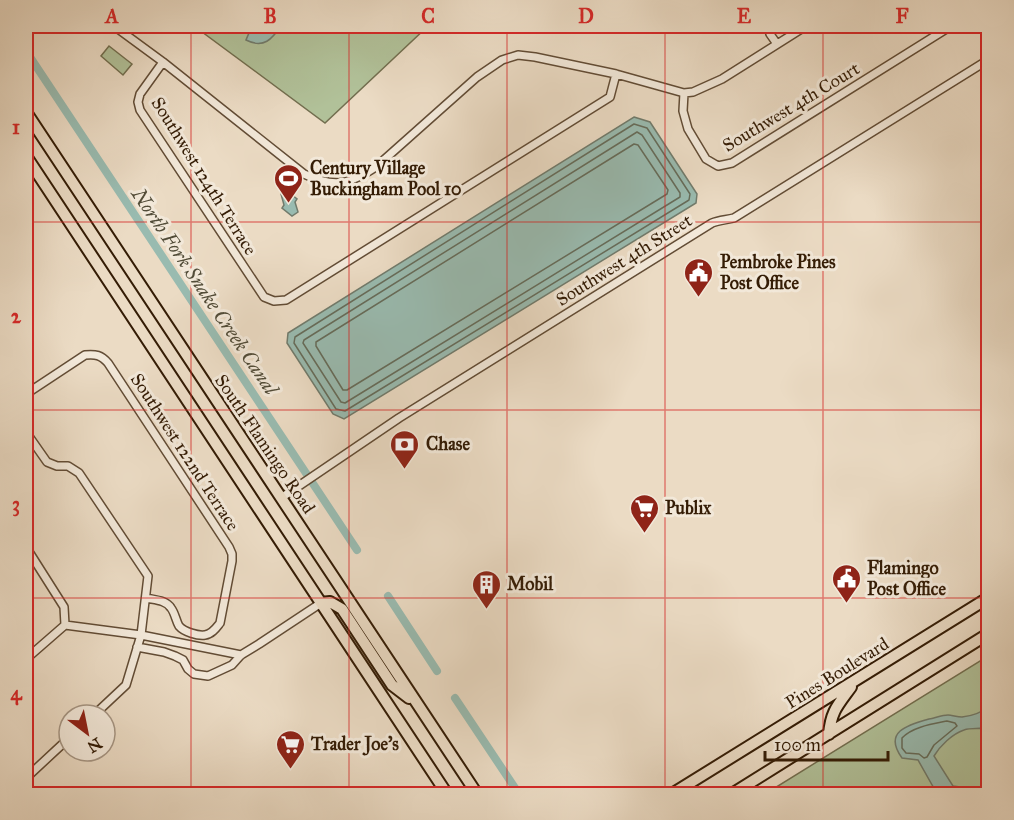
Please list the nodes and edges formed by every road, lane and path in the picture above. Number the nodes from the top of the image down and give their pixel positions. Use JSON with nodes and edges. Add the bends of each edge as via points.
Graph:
{"nodes":[{"id":1,"x":114,"y":26,"type":"edge"},
{"id":2,"x":768,"y":26,"type":"edge"},
{"id":3,"x":806,"y":26,"type":"edge"},
{"id":4,"x":951,"y":26,"type":"edge"},
{"id":5,"x":777,"y":44,"type":"junction"},
{"id":6,"x":988,"y":60,"type":"edge"},
{"id":7,"x":164,"y":62,"type":"junction"},
{"id":8,"x":616,"y":74,"type":"junction"},
{"id":9,"x":684,"y":93,"type":"junction"},
{"id":10,"x":26,"y":112,"type":"edge"},
{"id":11,"x":26,"y":156,"type":"edge"},
{"id":12,"x":26,"y":394,"type":"edge"},
{"id":13,"x":26,"y":432,"type":"edge"},
{"id":14,"x":281,"y":498,"type":"junction"},
{"id":15,"x":26,"y":547,"type":"edge"},
{"id":16,"x":146,"y":598,"type":"junction"},
{"id":17,"x":988,"y":598,"type":"edge"},
{"id":18,"x":321,"y":603,"type":"junction"},
{"id":19,"x":65,"y":625,"type":"junction"},
{"id":20,"x":988,"y":634,"type":"edge"},
{"id":21,"x":141,"y":635,"type":"junction"},
{"id":22,"x":137,"y":647,"type":"junction"},
{"id":23,"x":241,"y":655,"type":"junction"},
{"id":24,"x":26,"y":659,"type":"edge"},
{"id":25,"x":855,"y":682,"type":"junction"},
{"id":26,"x":107,"y":703,"type":"edge"},
{"id":27,"x":416,"y":704,"type":"junction"},
{"id":28,"x":829,"y":734,"type":"junction"},
{"id":29,"x":57,"y":749,"type":"edge"},
{"id":30,"x":26,"y":778,"type":"edge"},
{"id":31,"x":447,"y":795,"type":"edge"},
{"id":32,"x":477,"y":795,"type":"edge"},
{"id":33,"x":672,"y":795,"type":"edge"},
{"id":34,"x":732,"y":795,"type":"edge"}],
"edges":[{"from":1,"to":7,"type":"street"},
{"from":2,"to":5,"type":"street"},
{"from":3,"to":5,"type":"street"},
{"from":4,"to":9,"type":"street","name":"Southwest 4th Court","via":[[732,163],[718,166],[706,159],[688,129]]},
{"from":5,"to":9,"type":"street","via":[[707,87]]},
{"from":6,"to":14,"type":"street","name":"Southwest 4th Street","via":[[734,218],[712,223],[399,418]]},
{"from":7,"to":8,"type":"street","via":[[304,174],[319,181],[342,183],[377,166],[477,77],[502,60],[518,55],[535,57]]},
{"from":7,"to":8,"type":"street","name":"Southwest 124th Terrace","via":[[140,94],[140,110],[264,297],[274,301],[286,300],[610,97]]},
{"from":8,"to":9,"type":"street"},
{"from":10,"to":14,"type":"highway","name":"South Flamingo Road"},
{"from":11,"to":18,"type":"highway"},
{"from":12,"to":16,"type":"street","name":"Southwest 122nd Terrace","via":[[85,355],[102,357],[229,547],[232,554],[220,623],[214,631],[205,635],[191,633],[180,626],[164,602]]},
{"from":13,"to":16,"type":"street","via":[[47,462],[68,465],[79,473],[148,576]]},
{"from":14,"to":27,"type":"highway","name":"South Flamingo Road"},
{"from":15,"to":19,"type":"street","via":[[64,607]]},
{"from":16,"to":21,"type":"street"},
{"from":17,"to":25,"type":"highway","name":"Pines Boulevard"},
{"from":18,"to":23,"type":"street"},
{"from":18,"to":27,"type":"highway","via":[[330,602],[342,609],[392,685]]},
{"from":18,"to":31,"type":"highway"},
{"from":19,"to":21,"type":"street"},
{"from":19,"to":24,"type":"street"},
{"from":20,"to":28,"type":"highway"},
{"from":21,"to":22,"type":"street"},
{"from":21,"to":23,"type":"street"},
{"from":22,"to":23,"type":"street","via":[[175,656],[200,676],[232,665]]},
{"from":22,"to":26,"type":"street","via":[[126,686]]},
{"from":25,"to":28,"type":"highway","via":[[833,711]]},
{"from":25,"to":33,"type":"highway","name":"Pines Boulevard"},
{"from":27,"to":32,"type":"highway","name":"South Flamingo Road"},
{"from":28,"to":34,"type":"highway"},
{"from":29,"to":30,"type":"street"}]}
